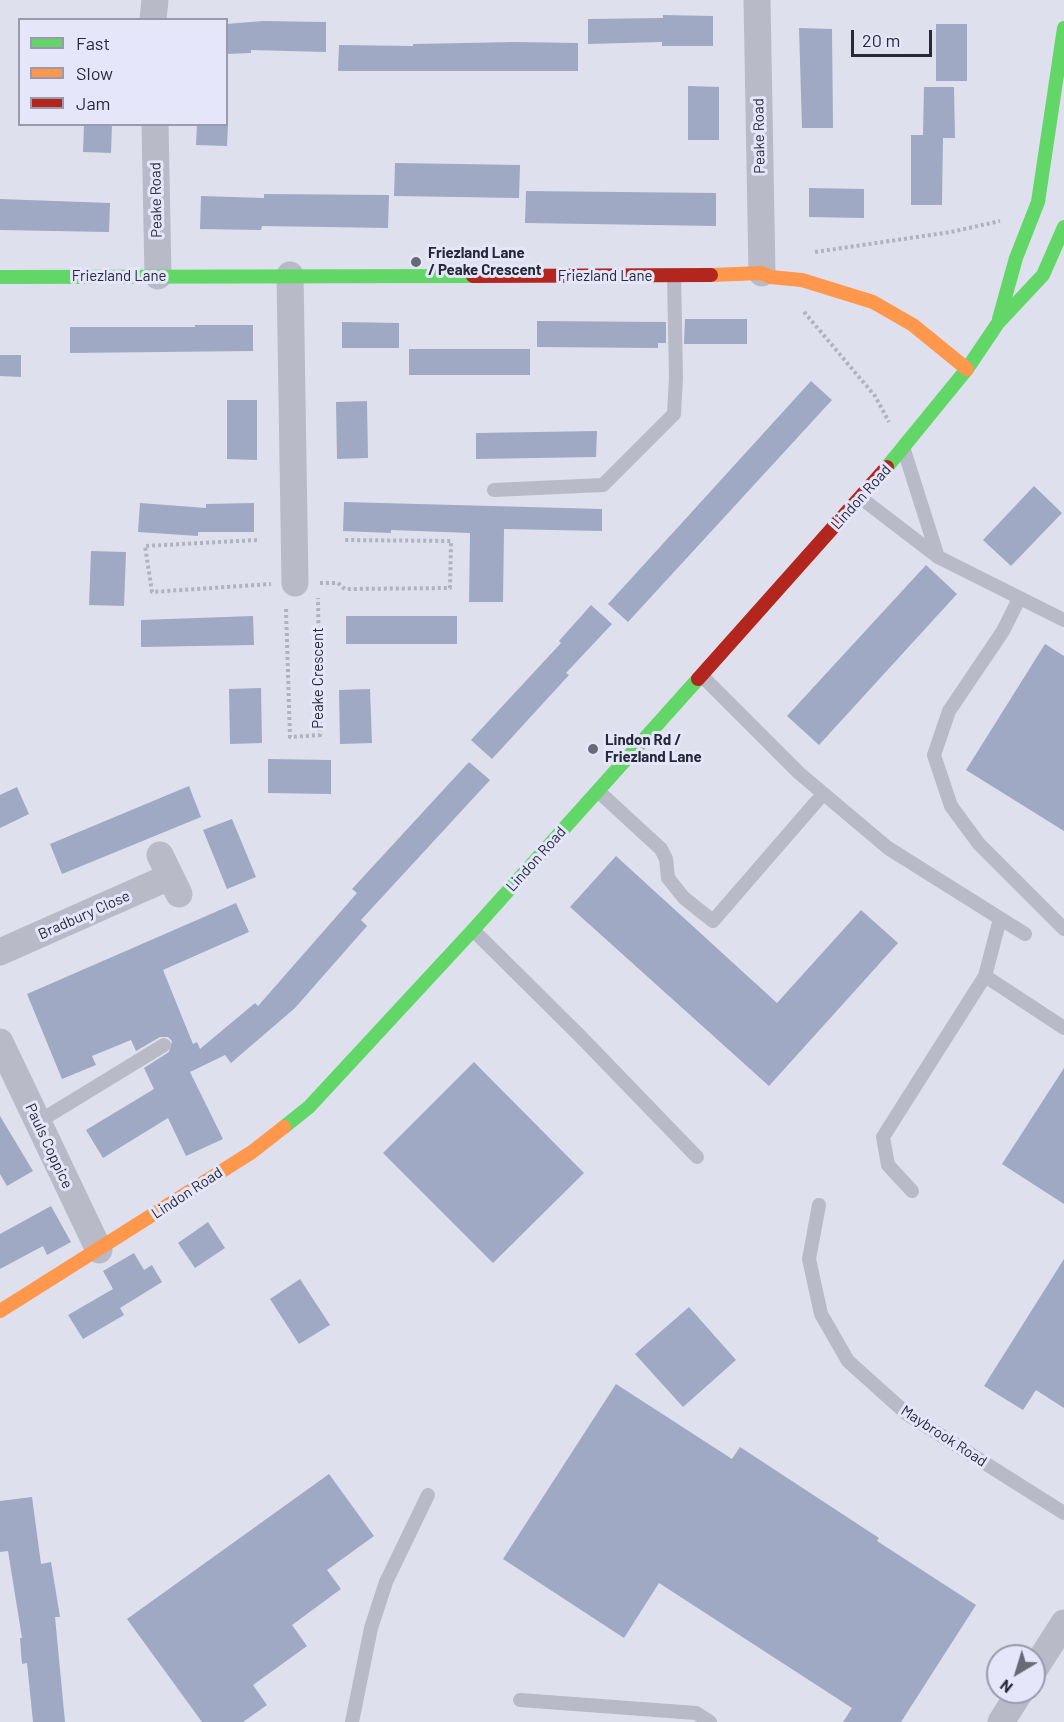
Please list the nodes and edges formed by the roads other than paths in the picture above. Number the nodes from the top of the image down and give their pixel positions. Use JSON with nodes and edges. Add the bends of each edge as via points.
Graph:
{"nodes":[{"id":1,"x":155,"y":0,"type":"edge"},
{"id":2,"x":757,"y":0,"type":"edge"},
{"id":3,"x":153,"y":18,"type":"edge"},
{"id":4,"x":1064,"y":28,"type":"edge"},
{"id":5,"x":155,"y":126,"type":"edge"},
{"id":6,"x":1047,"y":147,"type":"junction"},
{"id":7,"x":1064,"y":149,"type":"edge"},
{"id":8,"x":1064,"y":227,"type":"edge"},
{"id":9,"x":762,"y":273,"type":"junction"},
{"id":10,"x":290,"y":275,"type":"junction"},
{"id":11,"x":158,"y":276,"type":"junction"},
{"id":12,"x":674,"y":276,"type":"junction"},
{"id":13,"x":0,"y":277,"type":"edge"},
{"id":14,"x":998,"y":324,"type":"junction"},
{"id":15,"x":967,"y":369,"type":"junction"},
{"id":16,"x":904,"y":450,"type":"junction"},
{"id":17,"x":494,"y":490,"type":"dead end"},
{"id":18,"x":861,"y":498,"type":"junction"},
{"id":19,"x":938,"y":557,"type":"junction"},
{"id":20,"x":300,"y":591,"type":"road end"},
{"id":21,"x":1018,"y":599,"type":"junction"},
{"id":22,"x":1064,"y":620,"type":"edge"},
{"id":23,"x":702,"y":676,"type":"junction"},
{"id":24,"x":597,"y":791,"type":"junction"},
{"id":25,"x":823,"y":794,"type":"junction"},
{"id":26,"x":169,"y":875,"type":"dead end"},
{"id":27,"x":1000,"y":919,"type":"junction"},
{"id":28,"x":1064,"y":929,"type":"edge"},
{"id":29,"x":473,"y":930,"type":"junction"},
{"id":30,"x":1026,"y":934,"type":"dead end"},
{"id":31,"x":0,"y":952,"type":"edge"},
{"id":32,"x":985,"y":975,"type":"junction"},
{"id":33,"x":1064,"y":1028,"type":"edge"},
{"id":34,"x":0,"y":1042,"type":"edge"},
{"id":35,"x":164,"y":1045,"type":"dead end"},
{"id":36,"x":38,"y":1122,"type":"junction"},
{"id":37,"x":697,"y":1157,"type":"dead end"},
{"id":38,"x":912,"y":1191,"type":"dead end"},
{"id":39,"x":819,"y":1205,"type":"dead end"},
{"id":40,"x":99,"y":1250,"type":"junction"},
{"id":41,"x":0,"y":1311,"type":"edge"},
{"id":42,"x":428,"y":1495,"type":"dead end"},
{"id":43,"x":1064,"y":1513,"type":"edge"},
{"id":44,"x":1061,"y":1633,"type":"edge"},
{"id":45,"x":1046,"y":1654,"type":"edge"},
{"id":46,"x":520,"y":1700,"type":"dead end"},
{"id":47,"x":1012,"y":1704,"type":"edge"},
{"id":48,"x":352,"y":1722,"type":"edge"},
{"id":49,"x":710,"y":1722,"type":"edge"},
{"id":50,"x":1001,"y":1722,"type":"edge"}],
"edges":[{"from":1,"to":3,"type":"street"},
{"from":2,"to":9,"type":"street","name":"Peake Road"},
{"from":4,"to":6,"type":"main road","name":"Lindon Road"},
{"from":5,"to":11,"type":"street","name":"Peake Road"},
{"from":6,"to":7,"type":"main road"},
{"from":6,"to":14,"type":"main road","name":"Lindon Road","via":[[1038,202],[1016,258]]},
{"from":8,"to":14,"type":"main road","name":"Lindon Road","via":[[1043,275]]},
{"from":9,"to":12,"type":"main road","name":"Friezland Lane"},
{"from":9,"to":15,"type":"main road","name":"Friezland Lane","via":[[802,280],[873,302],[913,325]]},
{"from":10,"to":11,"type":"main road","name":"Friezland Lane"},
{"from":10,"to":12,"type":"main road","name":"Friezland Lane"},
{"from":10,"to":20,"type":"street"},
{"from":11,"to":13,"type":"main road","name":"Friezland Lane"},
{"from":12,"to":17,"type":"lane","via":[[674,414],[603,485]]},
{"from":14,"to":15,"type":"main road","name":"Lindon Road"},
{"from":15,"to":16,"type":"main road","name":"Lindon Road"},
{"from":16,"to":18,"type":"main road","name":"Lindon Road"},
{"from":16,"to":19,"type":"lane"},
{"from":18,"to":19,"type":"lane"},
{"from":18,"to":23,"type":"main road","name":"Lindon Road"},
{"from":19,"to":21,"type":"lane"},
{"from":21,"to":22,"type":"lane"},
{"from":21,"to":28,"type":"lane","via":[[1003,631],[949,711],[934,755],[951,806],[979,844]]},
{"from":23,"to":24,"type":"main road","name":"Lindon Road"},
{"from":23,"to":25,"type":"lane"},
{"from":24,"to":25,"type":"lane","via":[[661,849],[668,878],[684,898],[713,921]]},
{"from":24,"to":29,"type":"main road","name":"Lindon Road"},
{"from":25,"to":27,"type":"lane","via":[[888,848]]},
{"from":26,"to":31,"type":"street","name":"Bradbury Close"},
{"from":27,"to":30,"type":"lane"},
{"from":27,"to":32,"type":"lane"},
{"from":29,"to":37,"type":"lane"},
{"from":29,"to":40,"type":"main road","name":"Lindon Road","via":[[309,1107],[252,1152]]},
{"from":32,"to":33,"type":"lane"},
{"from":32,"to":38,"type":"lane","via":[[883,1137],[888,1165]]},
{"from":34,"to":36,"type":"street","name":"Pauls Coppice"},
{"from":35,"to":36,"type":"lane"},
{"from":36,"to":40,"type":"street","name":"Pauls Coppice"},
{"from":39,"to":43,"type":"lane","name":"Maybrook Road","via":[[809,1259],[822,1314],[848,1361],[907,1414]]},
{"from":40,"to":41,"type":"main road","name":"Lindon Road"},
{"from":42,"to":48,"type":"lane","via":[[386,1582],[371,1628]]},
{"from":44,"to":45,"type":"street"},
{"from":46,"to":49,"type":"lane","via":[[696,1713]]},
{"from":47,"to":50,"type":"street"}]}
